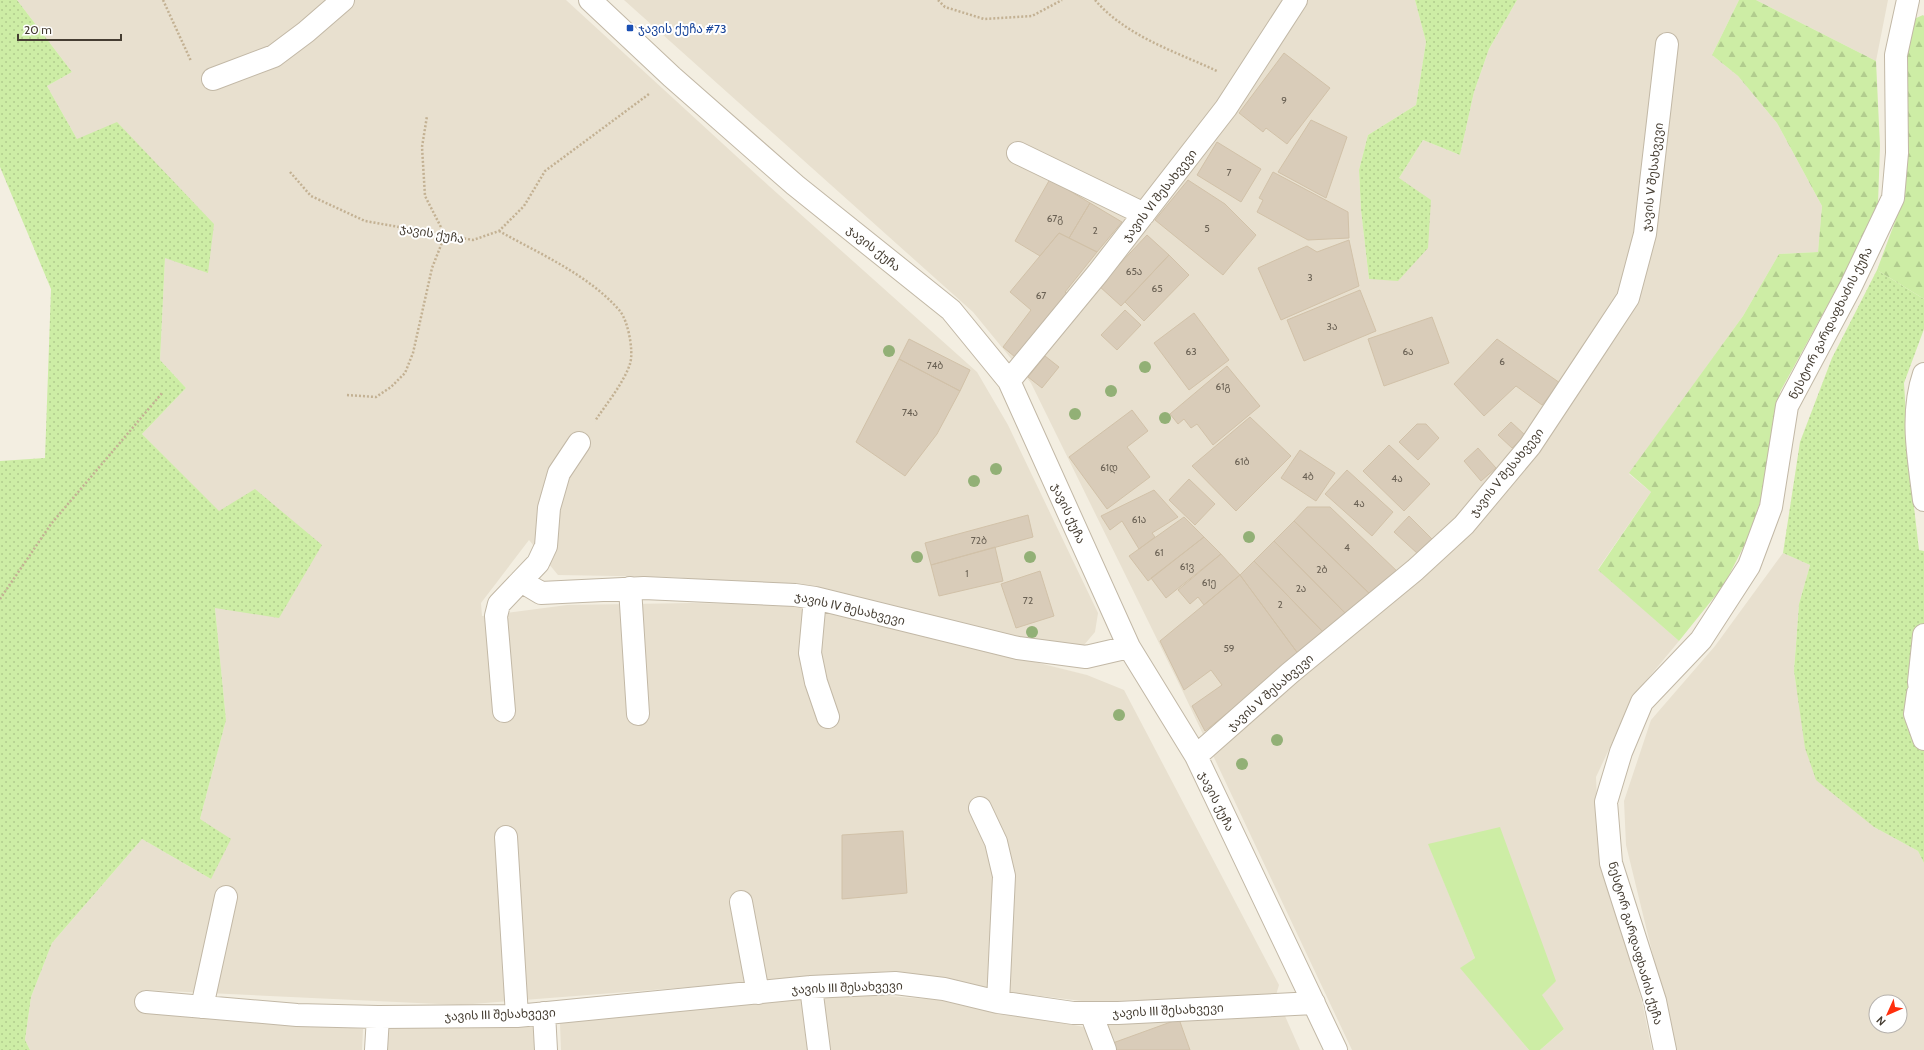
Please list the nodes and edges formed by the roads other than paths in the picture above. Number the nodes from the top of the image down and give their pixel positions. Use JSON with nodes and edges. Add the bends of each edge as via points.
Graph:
{"nodes":[{"id":1,"x":343,"y":0,"type":"edge"},
{"id":2,"x":590,"y":0,"type":"edge"},
{"id":3,"x":1296,"y":0,"type":"edge"},
{"id":4,"x":1908,"y":0,"type":"edge"},
{"id":5,"x":1667,"y":44,"type":"dead end"},
{"id":6,"x":213,"y":79,"type":"road end"},
{"id":7,"x":1018,"y":153,"type":"dead end"},
{"id":8,"x":1144,"y":214,"type":"junction"},
{"id":9,"x":1924,"y":374,"type":"edge"},
{"id":10,"x":1009,"y":382,"type":"junction"},
{"id":11,"x":579,"y":443,"type":"road end"},
{"id":12,"x":1924,"y":500,"type":"edge"},
{"id":13,"x":521,"y":581,"type":"junction"},
{"id":14,"x":630,"y":588,"type":"junction"},
{"id":15,"x":815,"y":598,"type":"junction"},
{"id":16,"x":1924,"y":635,"type":"edge"},
{"id":17,"x":1129,"y":647,"type":"junction"},
{"id":18,"x":1919,"y":682,"type":"junction"},
{"id":19,"x":1924,"y":707,"type":"edge"},
{"id":20,"x":504,"y":711,"type":"dead end"},
{"id":21,"x":638,"y":714,"type":"dead end"},
{"id":22,"x":828,"y":718,"type":"dead end"},
{"id":23,"x":1924,"y":739,"type":"edge"},
{"id":24,"x":1196,"y":756,"type":"junction"},
{"id":25,"x":980,"y":808,"type":"dead end"},
{"id":26,"x":506,"y":836,"type":"dead end"},
{"id":27,"x":226,"y":897,"type":"dead end"},
{"id":28,"x":741,"y":902,"type":"dead end"},
{"id":29,"x":811,"y":987,"type":"junction"},
{"id":30,"x":758,"y":993,"type":"junction"},
{"id":31,"x":146,"y":1002,"type":"dead end"},
{"id":32,"x":998,"y":1002,"type":"junction"},
{"id":33,"x":1314,"y":1003,"type":"junction"},
{"id":34,"x":202,"y":1007,"type":"junction"},
{"id":35,"x":544,"y":1013,"type":"junction"},
{"id":36,"x":1092,"y":1013,"type":"junction"},
{"id":37,"x":517,"y":1016,"type":"junction"},
{"id":38,"x":378,"y":1017,"type":"junction"},
{"id":39,"x":376,"y":1050,"type":"edge"},
{"id":40,"x":546,"y":1050,"type":"edge"},
{"id":41,"x":819,"y":1050,"type":"edge"},
{"id":42,"x":1105,"y":1050,"type":"edge"},
{"id":43,"x":1336,"y":1050,"type":"edge"},
{"id":44,"x":1666,"y":1050,"type":"edge"}],
"edges":[{"from":1,"to":6,"type":"street","via":[[274,56]]},
{"from":2,"to":10,"type":"street","name":"ჯავის ქუჩა","via":[[672,77],[795,185],[950,310]]},
{"from":3,"to":8,"type":"street","name":"ჯავის VI შესახვევი","via":[[1226,108]]},
{"from":4,"to":44,"type":"street","name":"ნესტორ გარდაფხაძის ქუჩა","via":[[1896,55],[1897,153],[1893,198],[1850,288],[1787,406],[1771,507],[1750,566],[1701,640],[1642,702],[1606,802],[1611,863],[1655,1001]]},
{"from":5,"to":24,"type":"street","name":"ჯავის V შესახვევი","via":[[1645,234],[1628,298],[1592,354],[1530,446],[1464,525],[1416,570],[1290,673]]},
{"from":7,"to":8,"type":"street"},
{"from":8,"to":10,"type":"street","name":"ჯავის VI შესახვევი"},
{"from":9,"to":12,"type":"street","via":[[1919,388],[1916,434]]},
{"from":10,"to":17,"type":"street","name":"ჯავის ქუჩა"},
{"from":11,"to":13,"type":"street","via":[[560,473],[549,508],[546,546],[538,563]]},
{"from":13,"to":14,"type":"street","name":"ჯავის IV შესახვევი","via":[[541,593]]},
{"from":13,"to":20,"type":"street","via":[[499,604],[496,616]]},
{"from":14,"to":15,"type":"street","name":"ჯავის IV შესახვევი","via":[[744,592]]},
{"from":14,"to":21,"type":"street"},
{"from":15,"to":17,"type":"street","name":"ჯავის IV შესახვევი","via":[[1018,648],[1086,657]]},
{"from":15,"to":22,"type":"street","via":[[810,654]]},
{"from":16,"to":18,"type":"street"},
{"from":17,"to":24,"type":"street","name":"ჯავის ქუჩა"},
{"from":18,"to":19,"type":"street"},
{"from":18,"to":23,"type":"street","via":[[1915,714]]},
{"from":24,"to":33,"type":"street","name":"ჯავის ქუჩა"},
{"from":25,"to":32,"type":"street","via":[[996,842],[1004,876]]},
{"from":26,"to":37,"type":"street"},
{"from":27,"to":34,"type":"street"},
{"from":28,"to":30,"type":"street"},
{"from":29,"to":30,"type":"street","name":"ჯავის III შესახვევი"},
{"from":29,"to":32,"type":"street","name":"ჯავის III შესახვევი","via":[[895,984],[944,989]]},
{"from":29,"to":41,"type":"street"},
{"from":30,"to":35,"type":"street","name":"ჯავის III შესახვევი"},
{"from":31,"to":34,"type":"street","name":"ჯავის III შესახვევი"},
{"from":32,"to":36,"type":"street","name":"ჯავის III შესახვევი","via":[[1073,1013]]},
{"from":33,"to":36,"type":"street","name":"ჯავის III შესახვევი"},
{"from":33,"to":43,"type":"street","name":"ჯავის ქუჩა"},
{"from":34,"to":38,"type":"street","name":"ჯავის III შესახვევი","via":[[297,1015]]},
{"from":35,"to":37,"type":"street","name":"ჯავის III შესახვევი"},
{"from":35,"to":40,"type":"street"},
{"from":36,"to":42,"type":"street"},
{"from":37,"to":38,"type":"street","name":"ჯავის III შესახვევი"},
{"from":38,"to":39,"type":"street"}]}
